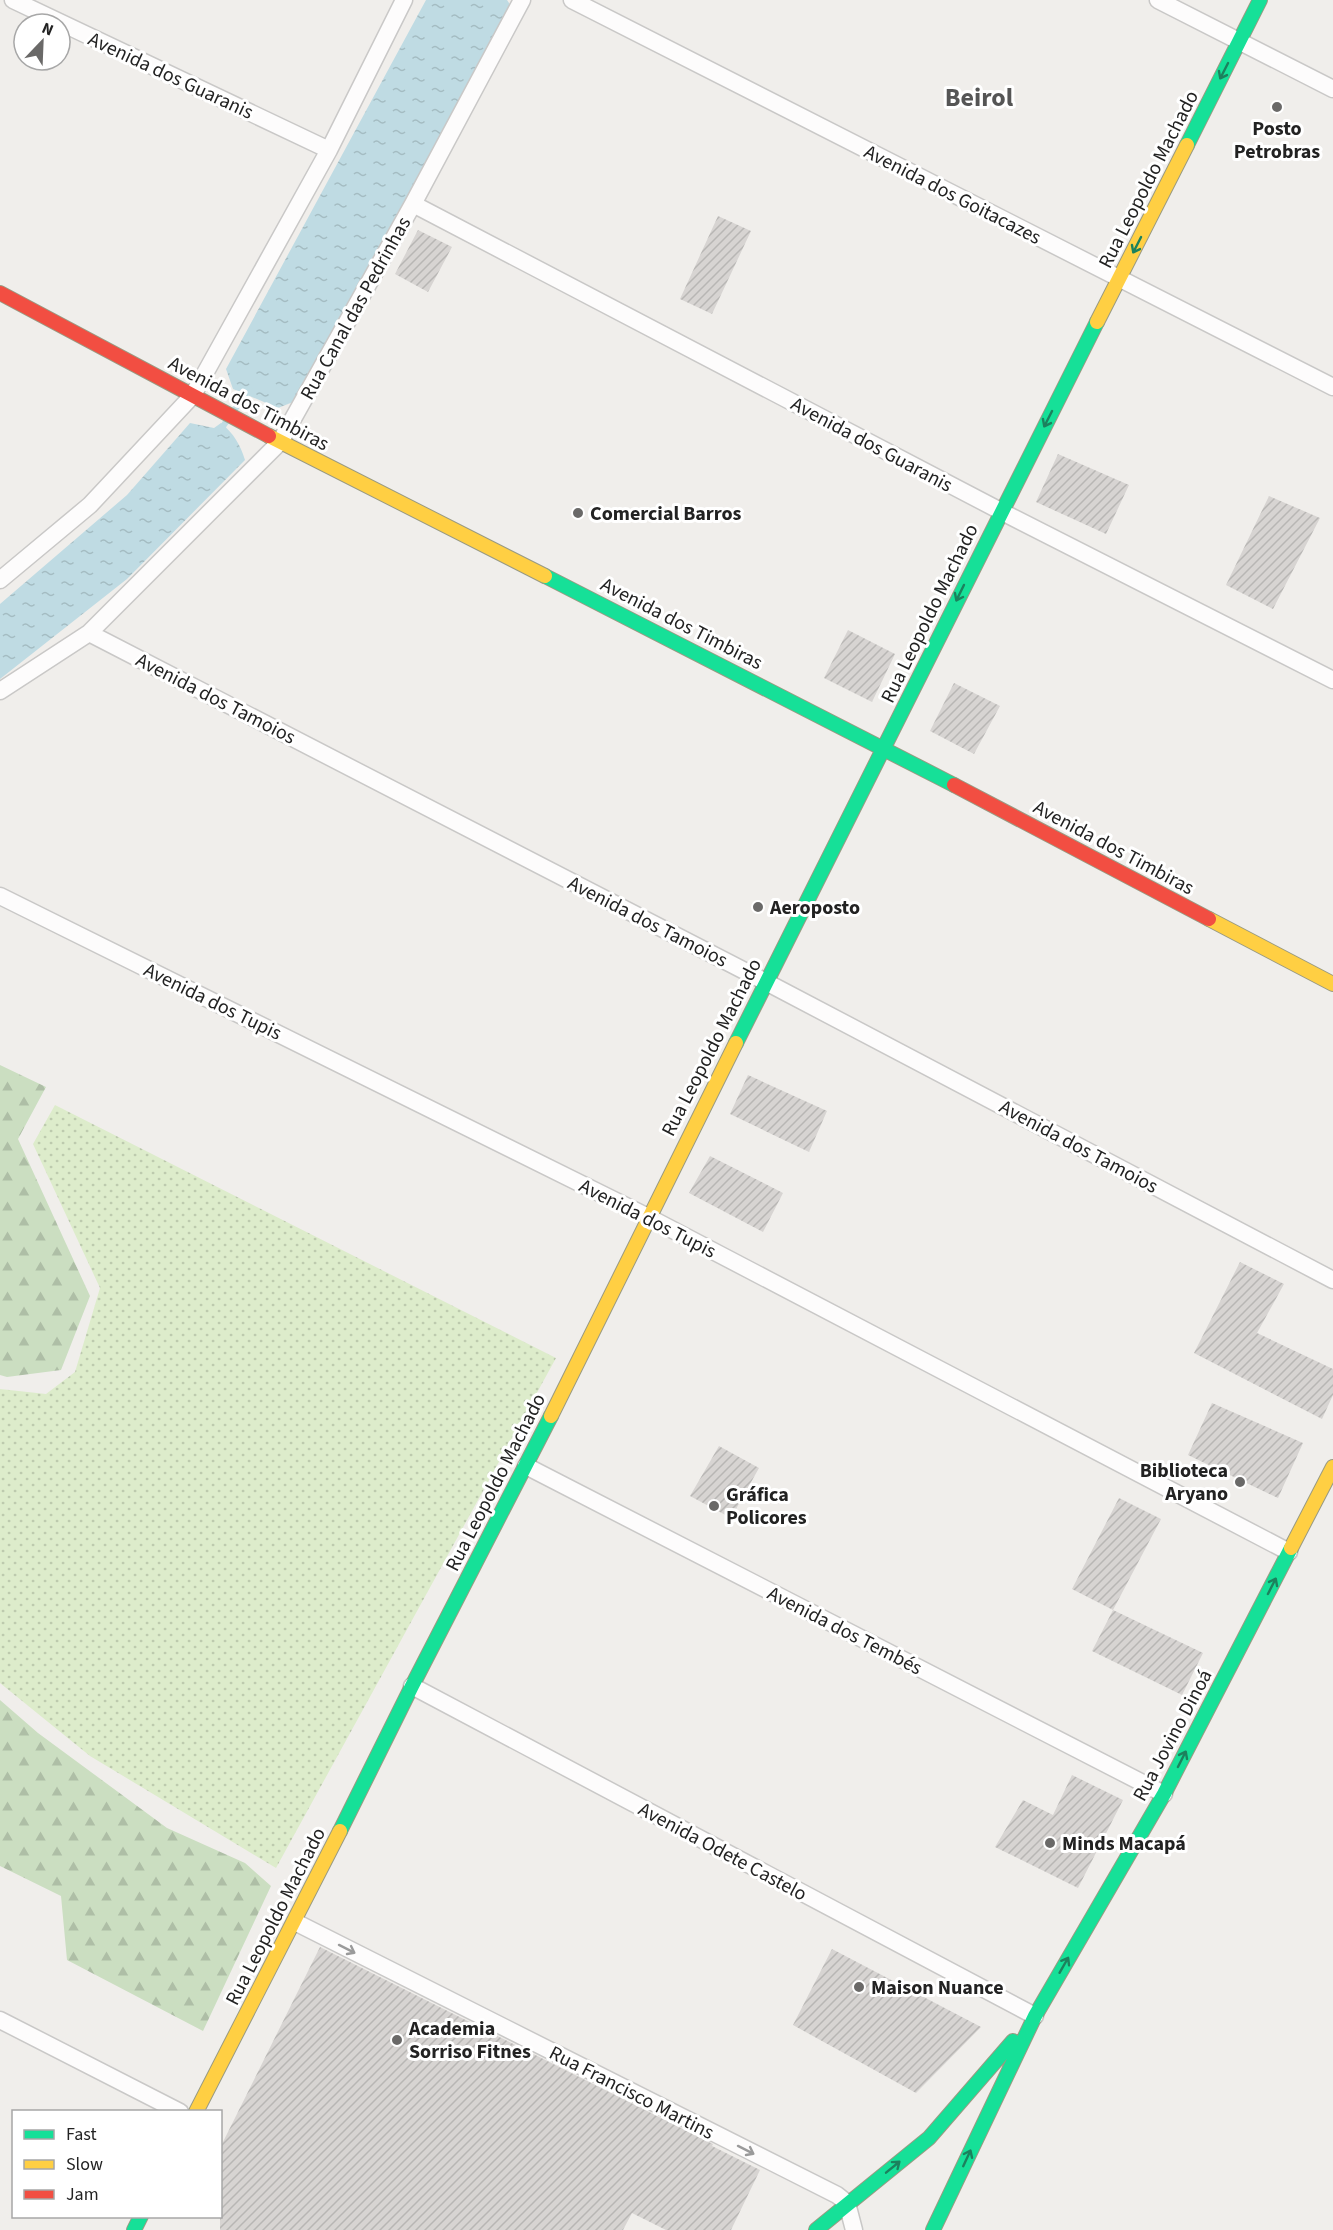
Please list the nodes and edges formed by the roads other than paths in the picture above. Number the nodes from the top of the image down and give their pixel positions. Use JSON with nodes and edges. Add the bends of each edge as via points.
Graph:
{"nodes":[{"id":1,"x":13,"y":0,"type":"edge"},
{"id":2,"x":404,"y":0,"type":"edge"},
{"id":3,"x":522,"y":0,"type":"edge"},
{"id":4,"x":572,"y":0,"type":"edge"},
{"id":5,"x":1158,"y":0,"type":"edge"},
{"id":6,"x":1260,"y":0,"type":"edge"},
{"id":7,"x":1239,"y":41,"type":"junction"},
{"id":8,"x":1333,"y":89,"type":"edge"},
{"id":9,"x":329,"y":150,"type":"junction"},
{"id":10,"x":413,"y":204,"type":"junction"},
{"id":11,"x":1120,"y":279,"type":"junction"},
{"id":12,"x":4,"y":296,"type":"edge"},
{"id":13,"x":1333,"y":387,"type":"edge"},
{"id":14,"x":193,"y":395,"type":"junction"},
{"id":15,"x":280,"y":442,"type":"junction"},
{"id":16,"x":1000,"y":511,"type":"junction"},
{"id":17,"x":2,"y":576,"type":"edge"},
{"id":18,"x":89,"y":633,"type":"junction"},
{"id":19,"x":1333,"y":681,"type":"edge"},
{"id":20,"x":0,"y":691,"type":"edge"},
{"id":21,"x":884,"y":748,"type":"junction"},
{"id":22,"x":0,"y":896,"type":"edge"},
{"id":23,"x":766,"y":982,"type":"junction"},
{"id":24,"x":1333,"y":984,"type":"edge"},
{"id":25,"x":648,"y":1217,"type":"junction"},
{"id":26,"x":1333,"y":1280,"type":"edge"},
{"id":27,"x":526,"y":1466,"type":"junction"},
{"id":28,"x":1333,"y":1467,"type":"edge"},
{"id":29,"x":1289,"y":1552,"type":"junction"},
{"id":30,"x":412,"y":1686,"type":"junction"},
{"id":31,"x":1164,"y":1794,"type":"junction"},
{"id":32,"x":295,"y":1922,"type":"junction"},
{"id":33,"x":1035,"y":2016,"type":"junction"},
{"id":34,"x":0,"y":2020,"type":"edge"},
{"id":35,"x":176,"y":2110,"type":"edge"},
{"id":36,"x":197,"y":2110,"type":"edge"},
{"id":37,"x":847,"y":2203,"type":"junction"},
{"id":38,"x":816,"y":2230,"type":"edge"},
{"id":39,"x":854,"y":2230,"type":"edge"},
{"id":40,"x":933,"y":2230,"type":"edge"}],
"edges":[{"from":1,"to":9,"type":"street","name":"Avenida dos Guaranis"},
{"from":2,"to":9,"type":"street"},
{"from":3,"to":10,"type":"street","name":"Rua Canal das Pedrinhas"},
{"from":4,"to":11,"type":"street","name":"Avenida dos Goitacazes"},
{"from":5,"to":7,"type":"street"},
{"from":6,"to":7,"type":"main road","name":"Rua Leopoldo Machado"},
{"from":7,"to":8,"type":"street"},
{"from":7,"to":11,"type":"main road","name":"Rua Leopoldo Machado","one_way":true},
{"from":9,"to":14,"type":"street"},
{"from":10,"to":15,"type":"street","name":"Rua Canal das Pedrinhas"},
{"from":10,"to":16,"type":"street","name":"Avenida dos Guaranis"},
{"from":11,"to":13,"type":"street","name":"Avenida dos Goitacazes"},
{"from":11,"to":16,"type":"main road","name":"Rua Leopoldo Machado","one_way":true},
{"from":12,"to":14,"type":"main road","name":"Avenida dos Timbiras"},
{"from":14,"to":15,"type":"main road","name":"Avenida dos Timbiras"},
{"from":14,"to":17,"type":"street","via":[[90,505]]},
{"from":15,"to":18,"type":"street","name":"Rua Canal das Pedrinhas"},
{"from":15,"to":21,"type":"main road","name":"Avenida dos Timbiras"},
{"from":16,"to":19,"type":"street","name":"Avenida dos Guaranis"},
{"from":16,"to":21,"type":"main road","name":"Rua Leopoldo Machado","one_way":true},
{"from":18,"to":20,"type":"street","name":"Rua Canal das Pedrinhas"},
{"from":18,"to":23,"type":"street","name":"Avenida dos Tamoios"},
{"from":21,"to":23,"type":"main road","name":"Rua Leopoldo Machado"},
{"from":21,"to":24,"type":"main road","name":"Avenida dos Timbiras"},
{"from":22,"to":25,"type":"street","name":"Avenida dos Tupis"},
{"from":23,"to":25,"type":"main road","name":"Rua Leopoldo Machado"},
{"from":23,"to":26,"type":"street","name":"Avenida dos Tamoios"},
{"from":25,"to":27,"type":"main road","name":"Rua Leopoldo Machado"},
{"from":25,"to":29,"type":"street","name":"Avenida dos Tupis"},
{"from":27,"to":30,"type":"main road","name":"Rua Leopoldo Machado"},
{"from":27,"to":31,"type":"street","name":"Avenida dos Tembés"},
{"from":28,"to":29,"type":"main road","name":"Rua Jovino Dinoá"},
{"from":31,"to":29,"type":"main road","name":"Rua Jovino Dinoá","one_way":true},
{"from":30,"to":32,"type":"main road","name":"Rua Leopoldo Machado"},
{"from":30,"to":33,"type":"street","name":"Avenida Odete Castelo"},
{"from":33,"to":31,"type":"main road","name":"Rua Jovino Dinoá","one_way":true},
{"from":32,"to":36,"type":"main road","name":"Rua Leopoldo Machado"},
{"from":32,"to":37,"type":"street","name":"Rua Francisco Martins","one_way":true},
{"from":37,"to":33,"type":"main road","name":"Rua Jovino Dinoá","one_way":true,"via":[[929,2138]]},
{"from":40,"to":33,"type":"main road","name":"Rua Jovino Dinoá","one_way":true},
{"from":34,"to":35,"type":"street"},
{"from":37,"to":38,"type":"main road","name":"Rua Jovino Dinoá"},
{"from":37,"to":39,"type":"street"}]}
